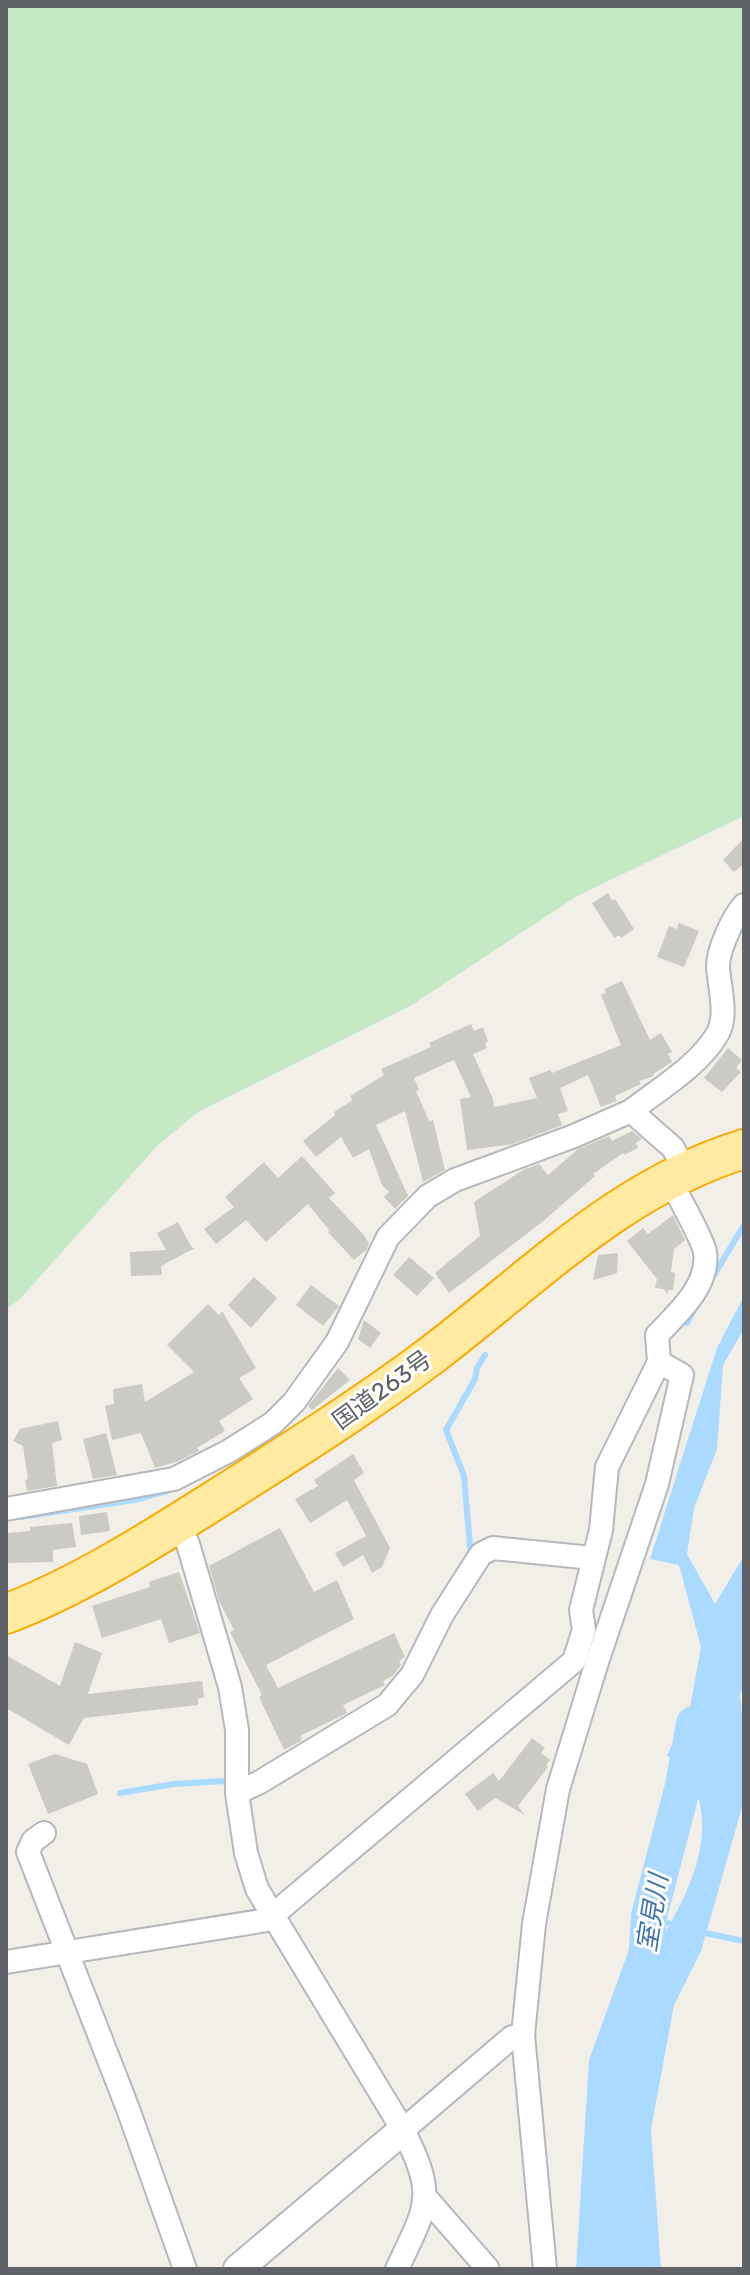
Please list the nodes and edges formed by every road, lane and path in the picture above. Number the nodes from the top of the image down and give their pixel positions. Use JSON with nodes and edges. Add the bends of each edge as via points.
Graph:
{"nodes":[{"id":1,"x":744,"y":905,"type":"edge"},
{"id":2,"x":631,"y":1111,"type":"junction"},
{"id":3,"x":744,"y":1149,"type":"edge"},
{"id":4,"x":677,"y":1175,"type":"junction"},
{"id":5,"x":659,"y":1362,"type":"junction"},
{"id":6,"x":180,"y":1504,"type":"junction"},
{"id":7,"x":6,"y":1509,"type":"edge"},
{"id":8,"x":592,"y":1558,"type":"junction"},
{"id":9,"x":6,"y":1614,"type":"edge"},
{"id":10,"x":237,"y":1793,"type":"junction"},
{"id":11,"x":44,"y":1833,"type":"dead end"},
{"id":12,"x":273,"y":1915,"type":"junction"},
{"id":13,"x":66,"y":1952,"type":"junction"},
{"id":14,"x":6,"y":1962,"type":"edge"},
{"id":15,"x":523,"y":2035,"type":"junction"},
{"id":16,"x":403,"y":2130,"type":"junction"},
{"id":17,"x":427,"y":2199,"type":"junction"},
{"id":18,"x":185,"y":2269,"type":"edge"},
{"id":19,"x":238,"y":2269,"type":"edge"},
{"id":20,"x":397,"y":2269,"type":"edge"},
{"id":21,"x":488,"y":2269,"type":"edge"},
{"id":22,"x":545,"y":2269,"type":"edge"}],
"edges":[{"from":1,"to":2,"type":"street","via":[[735,915],[718,962],[718,1034],[695,1060]]},
{"from":2,"to":4,"type":"street","via":[[673,1148]]},
{"from":2,"to":6,"type":"street","via":[[455,1180],[428,1196],[388,1237],[343,1333],[294,1402],[273,1423],[229,1451]]},
{"from":3,"to":4,"type":"highway","name":"国道263号"},
{"from":4,"to":5,"type":"street","via":[[705,1251],[704,1273],[686,1305],[657,1335]]},
{"from":4,"to":6,"type":"highway","name":"国道263号","via":[[583,1232],[430,1356],[329,1428]]},
{"from":5,"to":8,"type":"street","via":[[607,1467],[601,1530]]},
{"from":5,"to":15,"type":"street","via":[[682,1375],[657,1484],[558,1789],[534,1924]]},
{"from":6,"to":7,"type":"street"},
{"from":6,"to":9,"type":"highway","name":"国道263号","via":[[50,1597]]},
{"from":6,"to":10,"type":"street","via":[[230,1687],[237,1730]]},
{"from":8,"to":10,"type":"street","via":[[493,1548],[481,1554],[412,1675],[387,1705]]},
{"from":8,"to":12,"type":"street","via":[[581,1610],[584,1630],[574,1661]]},
{"from":10,"to":12,"type":"street","via":[[246,1853],[257,1889]]},
{"from":11,"to":13,"type":"street","via":[[28,1852]]},
{"from":12,"to":13,"type":"street"},
{"from":12,"to":16,"type":"street"},
{"from":13,"to":14,"type":"street"},
{"from":13,"to":18,"type":"street"},
{"from":15,"to":16,"type":"street","via":[[512,2037]]},
{"from":15,"to":22,"type":"street"},
{"from":16,"to":17,"type":"street"},
{"from":16,"to":19,"type":"street"},
{"from":17,"to":20,"type":"street"},
{"from":17,"to":21,"type":"street"}]}
